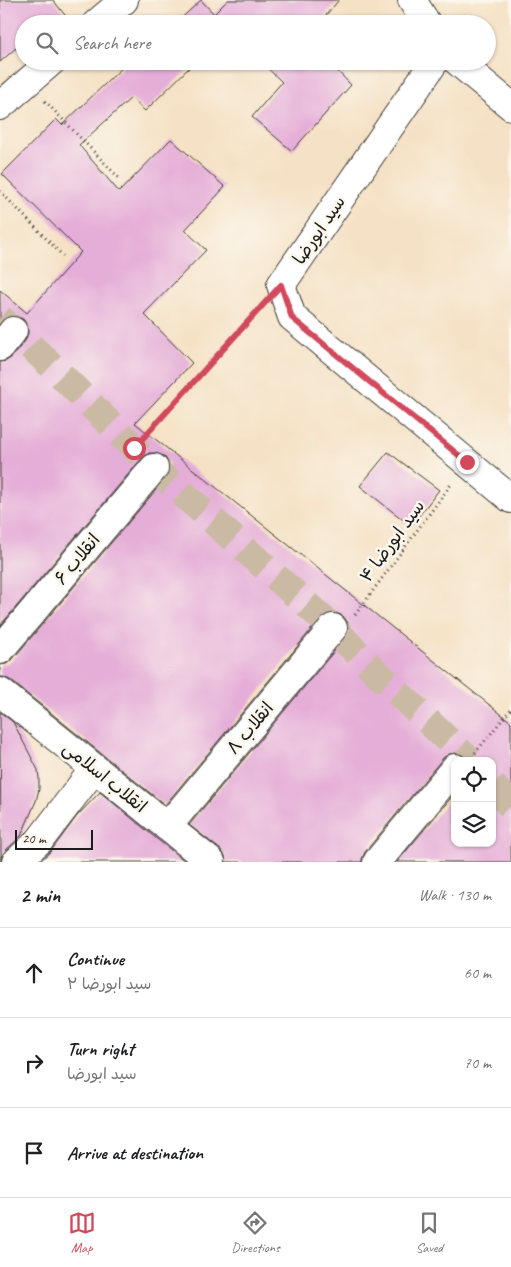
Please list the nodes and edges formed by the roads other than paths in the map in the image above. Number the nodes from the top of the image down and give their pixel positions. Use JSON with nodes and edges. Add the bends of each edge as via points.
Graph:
{"nodes":[{"id":1,"x":124,"y":0,"type":"edge"},
{"id":2,"x":412,"y":0,"type":"edge"},
{"id":3,"x":106,"y":15,"type":"edge"},
{"id":4,"x":421,"y":15,"type":"edge"},
{"id":5,"x":42,"y":70,"type":"edge"},
{"id":6,"x":429,"y":70,"type":"edge"},
{"id":7,"x":468,"y":70,"type":"edge"},
{"id":8,"x":0,"y":106,"type":"edge"},
{"id":9,"x":511,"y":106,"type":"edge"},
{"id":10,"x":154,"y":468,"type":"dead end"},
{"id":11,"x":511,"y":499,"type":"edge"},
{"id":12,"x":342,"y":624,"type":"road end"},
{"id":13,"x":0,"y":650,"type":"edge"},
{"id":14,"x":0,"y":692,"type":"edge"},
{"id":15,"x":94,"y":769,"type":"junction"},
{"id":16,"x":451,"y":775,"type":"edge"},
{"id":17,"x":167,"y":827,"type":"junction"},
{"id":18,"x":16,"y":862,"type":"edge"},
{"id":19,"x":211,"y":862,"type":"edge"},
{"id":20,"x":378,"y":862,"type":"edge"}],
"edges":[{"from":1,"to":3,"type":"street"},
{"from":2,"to":4,"type":"street"},
{"from":5,"to":8,"type":"street"},
{"from":6,"to":11,"type":"street","name":"سید ابورضا","via":[[281,285],[292,318]]},
{"from":7,"to":9,"type":"street"},
{"from":10,"to":13,"type":"street","name":"انقلاب ۶"},
{"from":12,"to":17,"type":"street","name":"انقلاب ۸"},
{"from":14,"to":15,"type":"street","name":"انقلاب اسلامی"},
{"from":15,"to":17,"type":"street","name":"انقلاب اسلامی"},
{"from":15,"to":18,"type":"street","via":[[39,841]]},
{"from":16,"to":20,"type":"street"},
{"from":17,"to":19,"type":"street","name":"انقلاب اسلامی"}]}
